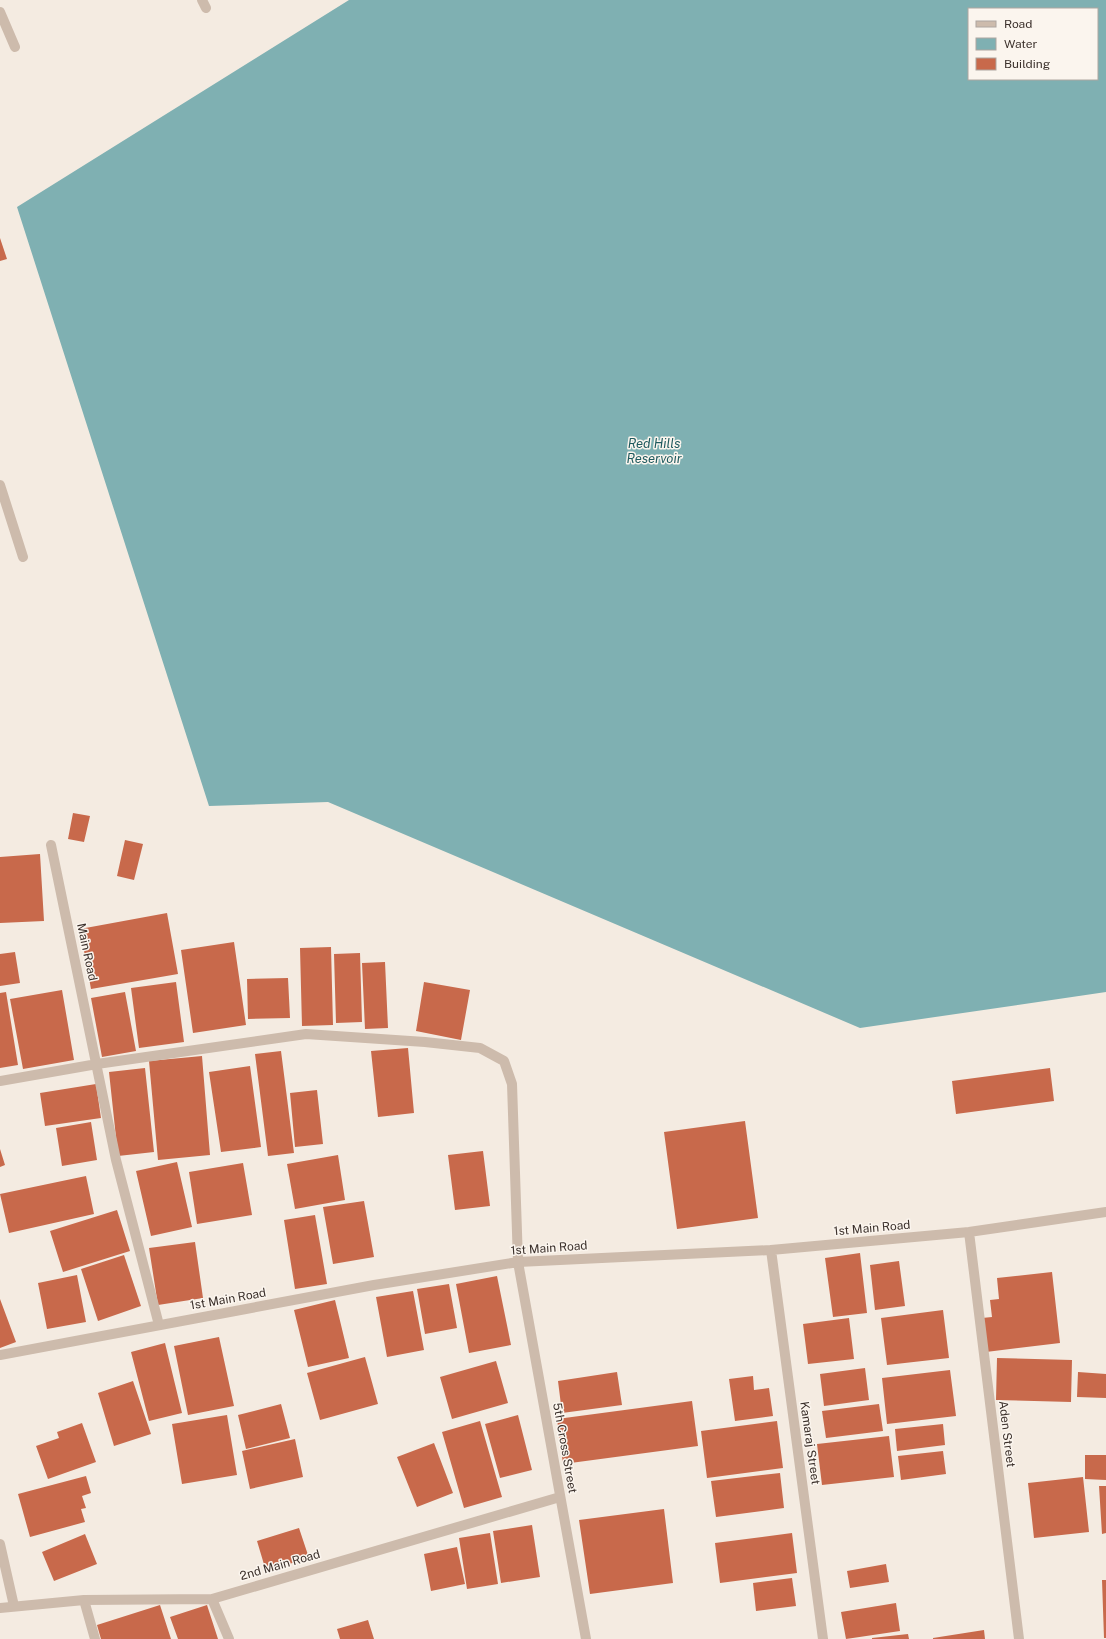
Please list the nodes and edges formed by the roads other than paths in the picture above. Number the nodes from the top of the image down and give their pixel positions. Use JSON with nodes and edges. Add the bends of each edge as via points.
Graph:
{"nodes":[{"id":1,"x":0,"y":12,"type":"edge"},
{"id":2,"x":15,"y":47,"type":"dead end"},
{"id":3,"x":0,"y":485,"type":"edge"},
{"id":4,"x":23,"y":557,"type":"dead end"},
{"id":5,"x":51,"y":845,"type":"dead end"},
{"id":6,"x":97,"y":1064,"type":"junction"},
{"id":7,"x":0,"y":1081,"type":"edge"},
{"id":8,"x":1106,"y":1212,"type":"edge"},
{"id":9,"x":969,"y":1232,"type":"junction"},
{"id":10,"x":771,"y":1250,"type":"junction"},
{"id":11,"x":518,"y":1262,"type":"junction"},
{"id":12,"x":159,"y":1325,"type":"junction"},
{"id":13,"x":0,"y":1355,"type":"edge"},
{"id":14,"x":560,"y":1497,"type":"junction"},
{"id":15,"x":0,"y":1544,"type":"edge"},
{"id":16,"x":212,"y":1599,"type":"junction"},
{"id":17,"x":84,"y":1600,"type":"junction"},
{"id":18,"x":14,"y":1606,"type":"junction"},
{"id":19,"x":0,"y":1608,"type":"edge"},
{"id":20,"x":95,"y":1639,"type":"edge"},
{"id":21,"x":229,"y":1639,"type":"edge"},
{"id":22,"x":586,"y":1639,"type":"edge"},
{"id":23,"x":823,"y":1639,"type":"edge"},
{"id":24,"x":1019,"y":1639,"type":"edge"}],
"edges":[{"from":1,"to":2,"type":"street"},
{"from":3,"to":4,"type":"street"},
{"from":5,"to":6,"type":"street","name":"Main Road"},
{"from":6,"to":7,"type":"street","name":"5th Cross Street"},
{"from":6,"to":11,"type":"street","name":"5th Cross Street","via":[[306,1034],[480,1048],[504,1061],[512,1084]]},
{"from":6,"to":12,"type":"street","name":"Main Road","via":[[116,1160]]},
{"from":8,"to":9,"type":"street","name":"1st Main Road"},
{"from":9,"to":10,"type":"street","name":"1st Main Road"},
{"from":9,"to":24,"type":"street","name":"Aden Street"},
{"from":10,"to":11,"type":"street","name":"1st Main Road"},
{"from":10,"to":23,"type":"street","name":"Kamaraj Street"},
{"from":11,"to":12,"type":"street","name":"1st Main Road","via":[[374,1285]]},
{"from":11,"to":14,"type":"street","name":"5th Cross Street"},
{"from":12,"to":13,"type":"street","name":"1st Main Road"},
{"from":14,"to":16,"type":"street","name":"2nd Main Road"},
{"from":14,"to":22,"type":"street","name":"5th Cross Street"},
{"from":15,"to":18,"type":"street"},
{"from":16,"to":17,"type":"street","name":"2nd Main Road"},
{"from":16,"to":21,"type":"street"},
{"from":17,"to":18,"type":"street","name":"2nd Main Road"},
{"from":17,"to":20,"type":"street"},
{"from":18,"to":19,"type":"street","name":"2nd Main Road"}]}
